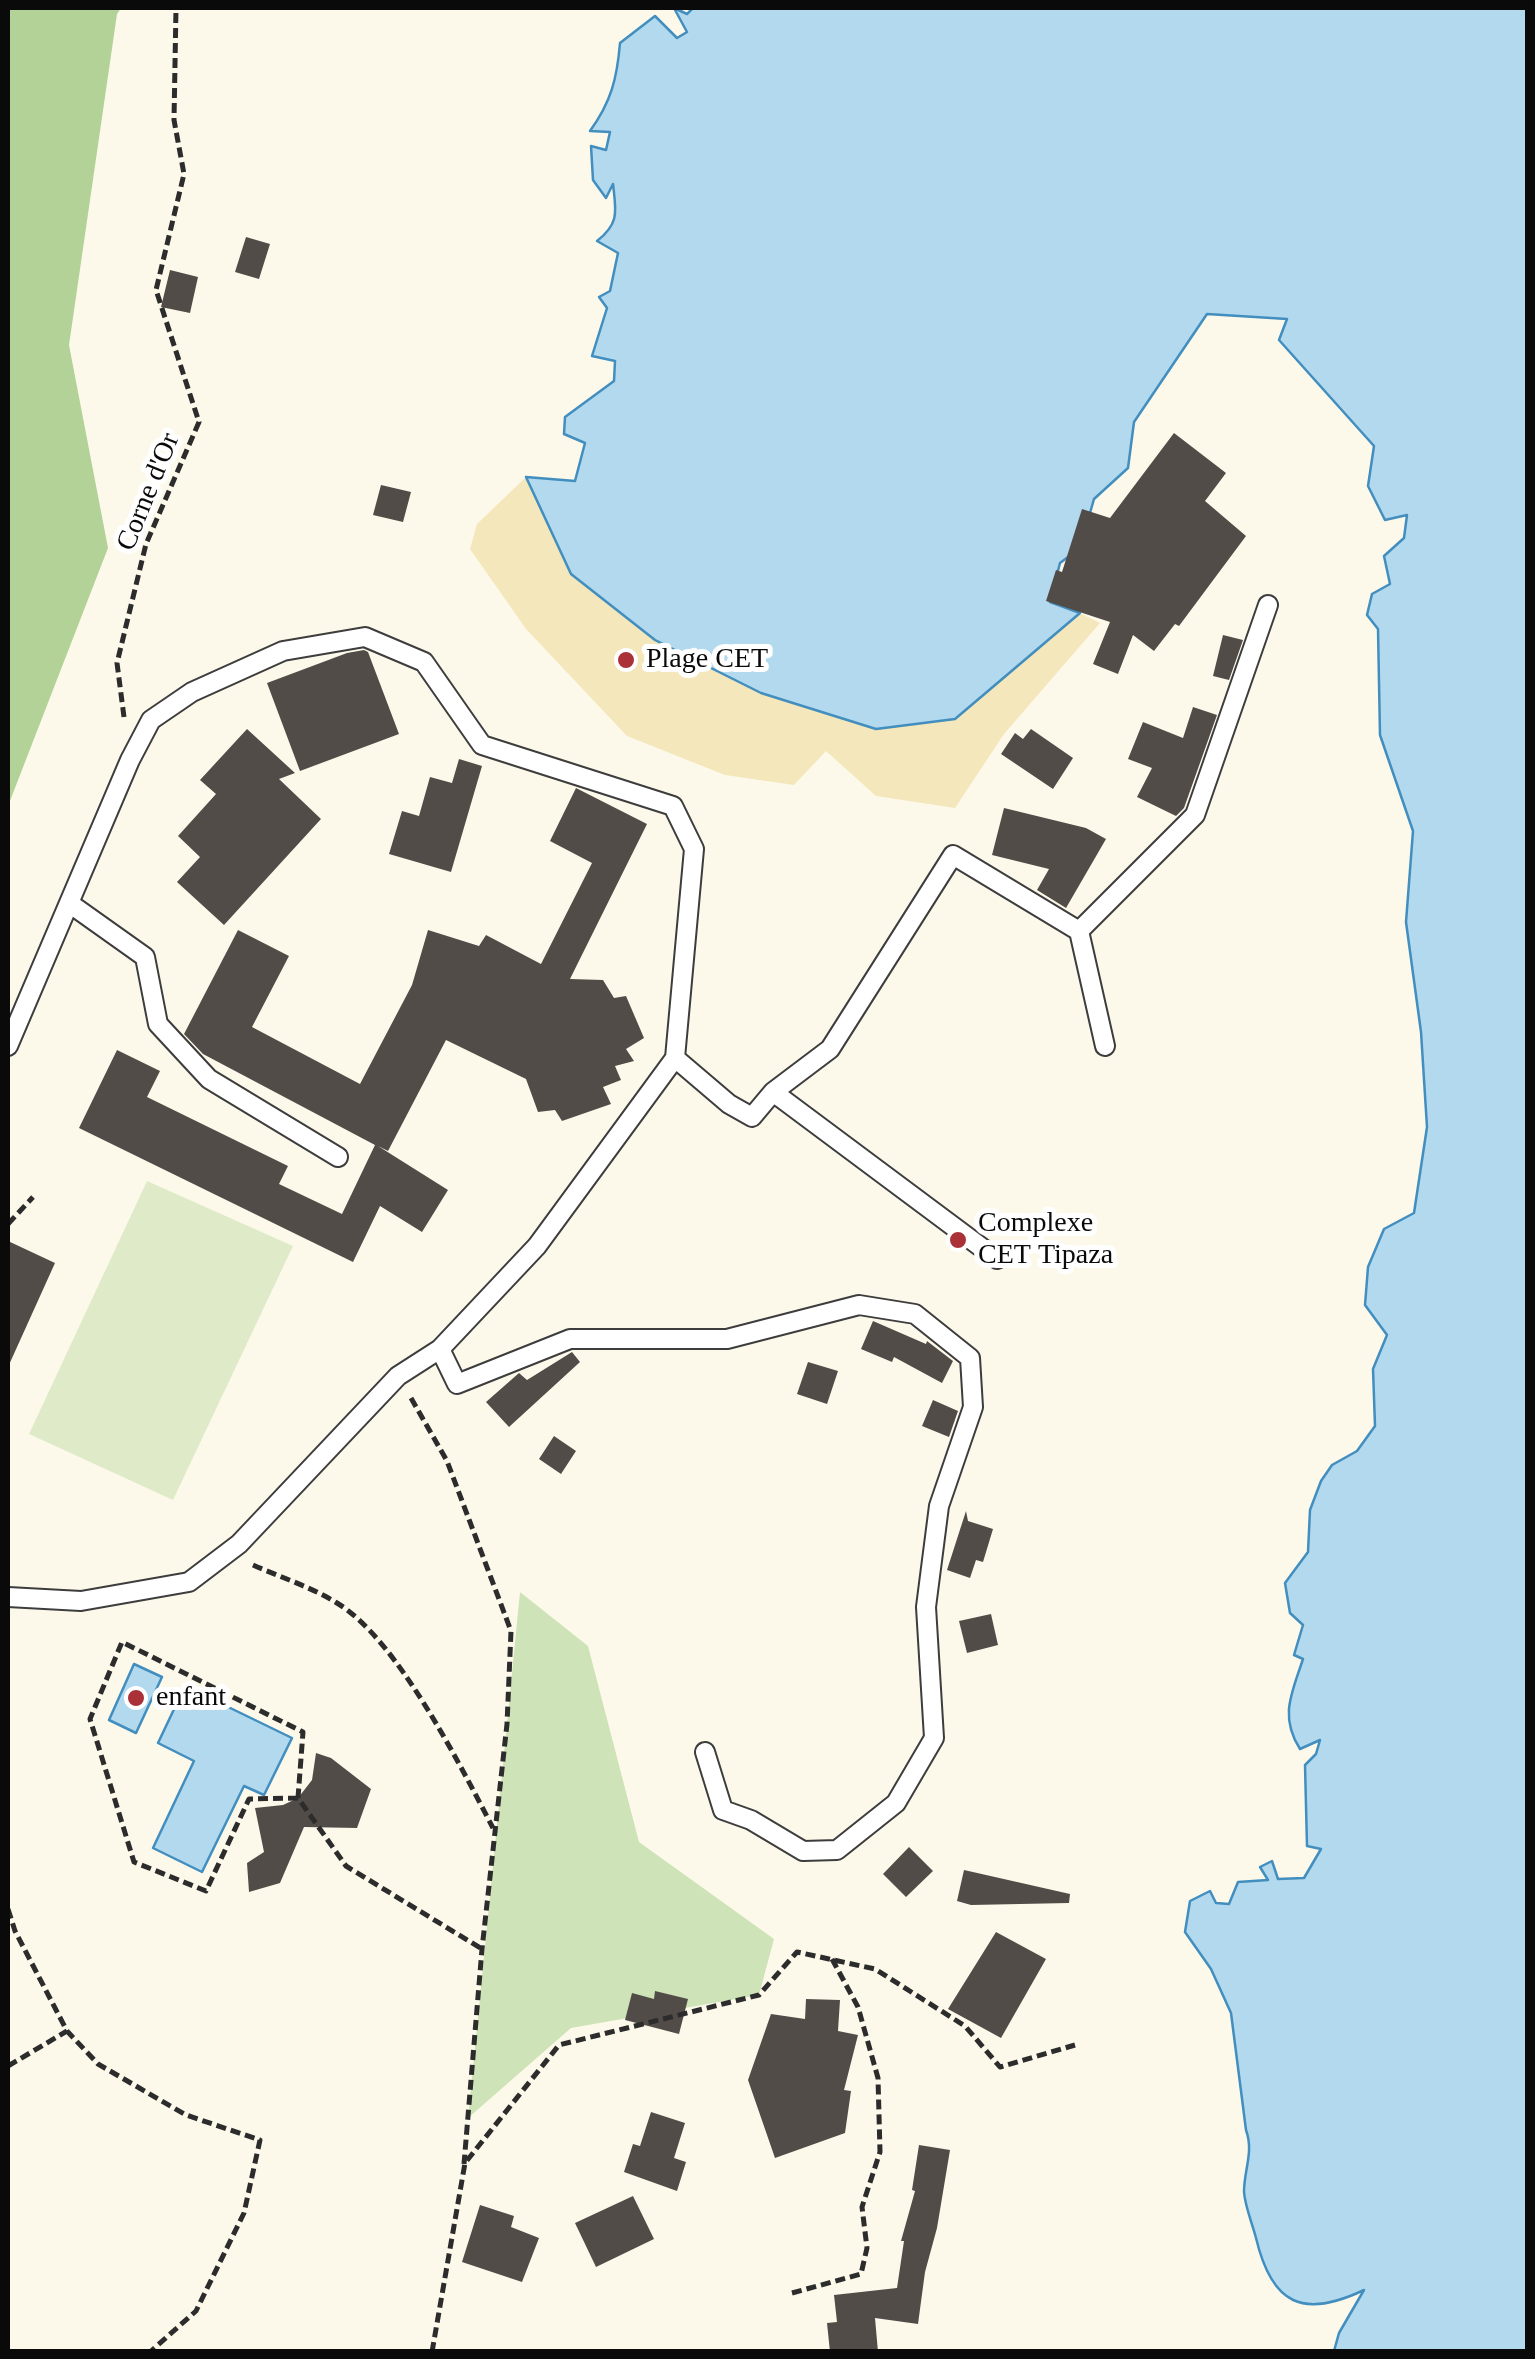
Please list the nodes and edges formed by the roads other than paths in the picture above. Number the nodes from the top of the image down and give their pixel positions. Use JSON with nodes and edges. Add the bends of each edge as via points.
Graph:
{"nodes":[{"id":1,"x":1268,"y":605,"type":"dead end"},
{"id":2,"x":69,"y":903,"type":"junction"},
{"id":3,"x":1079,"y":931,"type":"junction"},
{"id":4,"x":8,"y":1046,"type":"edge"},
{"id":5,"x":1104,"y":1046,"type":"dead end"},
{"id":6,"x":675,"y":1058,"type":"junction"},
{"id":7,"x":772,"y":1092,"type":"junction"},
{"id":8,"x":338,"y":1157,"type":"dead end"},
{"id":9,"x":997,"y":1259,"type":"dead end"},
{"id":10,"x":440,"y":1349,"type":"junction"},
{"id":11,"x":8,"y":1597,"type":"edge"},
{"id":12,"x":705,"y":1752,"type":"dead end"}],
"edges":[{"from":1,"to":3,"type":"lane","via":[[1195,815]]},
{"from":2,"to":4,"type":"lane"},
{"from":2,"to":6,"type":"lane","via":[[151,720],[192,692],[283,652],[365,637],[424,662],[482,745],[674,806],[694,850]]},
{"from":2,"to":8,"type":"lane","via":[[146,957],[158,1024],[210,1080]]},
{"from":3,"to":5,"type":"lane"},
{"from":3,"to":7,"type":"lane","via":[[954,856],[830,1050]]},
{"from":6,"to":7,"type":"lane","via":[[752,1117]]},
{"from":6,"to":10,"type":"lane","via":[[536,1246]]},
{"from":7,"to":9,"type":"lane"},
{"from":10,"to":11,"type":"lane","via":[[398,1376],[239,1544],[189,1582],[81,1601]]},
{"from":10,"to":12,"type":"lane","via":[[457,1384],[570,1339],[727,1340],[860,1306],[915,1314],[970,1358],[973,1406],[939,1506],[926,1607],[934,1738],[896,1803],[837,1850],[803,1851],[723,1810]]}]}
